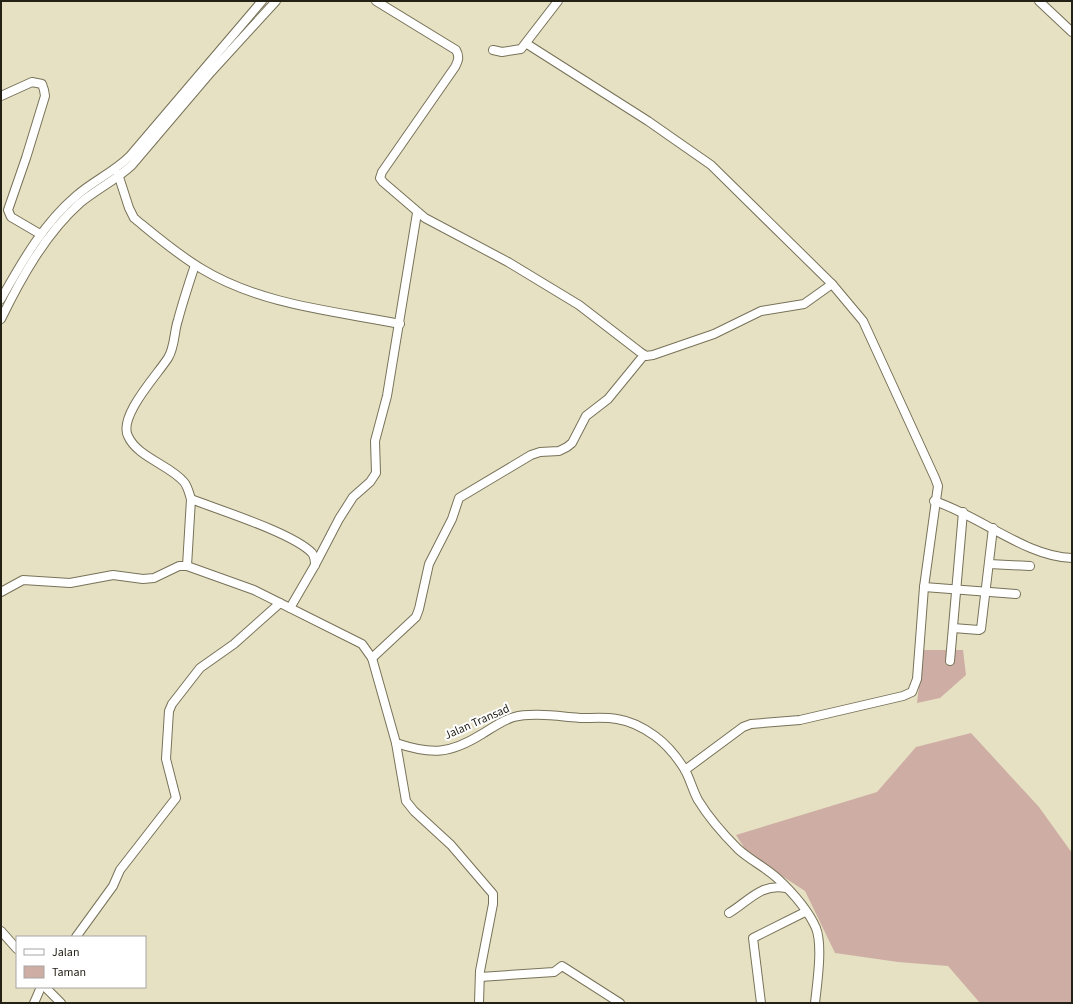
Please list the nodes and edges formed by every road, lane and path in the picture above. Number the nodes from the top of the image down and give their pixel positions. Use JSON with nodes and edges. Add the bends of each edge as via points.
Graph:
{"nodes":[{"id":1,"x":262,"y":1,"type":"edge"},
{"id":2,"x":276,"y":1,"type":"edge"},
{"id":3,"x":376,"y":1,"type":"edge"},
{"id":4,"x":558,"y":1,"type":"edge"},
{"id":5,"x":1039,"y":1,"type":"edge"},
{"id":6,"x":1072,"y":32,"type":"edge"},
{"id":7,"x":527,"y":44,"type":"junction"},
{"id":8,"x":493,"y":50,"type":"dead end"},
{"id":9,"x":1,"y":96,"type":"edge"},
{"id":10,"x":117,"y":168,"type":"junction"},
{"id":11,"x":119,"y":177,"type":"junction"},
{"id":12,"x":417,"y":213,"type":"junction"},
{"id":13,"x":40,"y":234,"type":"junction"},
{"id":14,"x":195,"y":265,"type":"junction"},
{"id":15,"x":832,"y":284,"type":"junction"},
{"id":16,"x":1,"y":299,"type":"edge"},
{"id":17,"x":1,"y":319,"type":"edge"},
{"id":18,"x":400,"y":324,"type":"junction"},
{"id":19,"x":644,"y":355,"type":"junction"},
{"id":20,"x":191,"y":499,"type":"junction"},
{"id":21,"x":934,"y":501,"type":"junction"},
{"id":22,"x":963,"y":512,"type":"junction"},
{"id":23,"x":993,"y":528,"type":"junction"},
{"id":24,"x":1072,"y":558,"type":"edge"},
{"id":25,"x":989,"y":564,"type":"junction"},
{"id":26,"x":315,"y":565,"type":"junction"},
{"id":27,"x":187,"y":566,"type":"junction"},
{"id":28,"x":1030,"y":566,"type":"dead end"},
{"id":29,"x":924,"y":587,"type":"junction"},
{"id":30,"x":955,"y":590,"type":"junction"},
{"id":31,"x":1,"y":592,"type":"edge"},
{"id":32,"x":986,"y":593,"type":"junction"},
{"id":33,"x":1016,"y":594,"type":"dead end"},
{"id":34,"x":280,"y":602,"type":"junction"},
{"id":35,"x":290,"y":608,"type":"junction"},
{"id":36,"x":953,"y":628,"type":"junction"},
{"id":37,"x":372,"y":658,"type":"junction"},
{"id":38,"x":950,"y":661,"type":"dead end"},
{"id":39,"x":396,"y":743,"type":"junction"},
{"id":40,"x":685,"y":770,"type":"junction"},
{"id":41,"x":786,"y":888,"type":"junction"},
{"id":42,"x":805,"y":912,"type":"junction"},
{"id":43,"x":729,"y":913,"type":"dead end"},
{"id":44,"x":1,"y":931,"type":"edge"},
{"id":45,"x":77,"y":936,"type":"edge"},
{"id":46,"x":16,"y":948,"type":"edge"},
{"id":47,"x":480,"y":976,"type":"junction"},
{"id":48,"x":41,"y":988,"type":"edge"},
{"id":49,"x":46,"y":988,"type":"edge"},
{"id":50,"x":34,"y":1003,"type":"edge"},
{"id":51,"x":61,"y":1003,"type":"edge"},
{"id":52,"x":479,"y":1003,"type":"edge"},
{"id":53,"x":620,"y":1003,"type":"edge"},
{"id":54,"x":761,"y":1003,"type":"edge"},
{"id":55,"x":815,"y":1003,"type":"edge"}],
"edges":[{"from":1,"to":10,"type":"street"},
{"from":2,"to":11,"type":"street"},
{"from":3,"to":12,"type":"street","via":[[435,35],[458,54],[455,67],[380,178]]},
{"from":4,"to":7,"type":"street"},
{"from":5,"to":6,"type":"street"},
{"from":7,"to":8,"type":"street","via":[[513,51]]},
{"from":7,"to":15,"type":"street","via":[[711,165]]},
{"from":9,"to":13,"type":"street","via":[[32,82],[42,84],[44,90],[26,158],[8,210],[11,216]]},
{"from":10,"to":11,"type":"street"},
{"from":10,"to":13,"type":"street","via":[[77,194]]},
{"from":11,"to":14,"type":"street","via":[[134,218]]},
{"from":11,"to":17,"type":"street","via":[[80,204],[58,228],[24,277]]},
{"from":12,"to":18,"type":"street"},
{"from":12,"to":19,"type":"street","via":[[508,262],[579,305]]},
{"from":13,"to":16,"type":"street"},
{"from":14,"to":18,"type":"street","via":[[260,295]]},
{"from":14,"to":20,"type":"street","via":[[170,356],[146,386],[129,418],[126,430],[128,437],[141,451],[183,481]]},
{"from":15,"to":19,"type":"street","via":[[804,304],[761,311],[714,334],[653,355]]},
{"from":15,"to":21,"type":"street","via":[[867,329],[936,478],[938,486]]},
{"from":18,"to":26,"type":"street","via":[[387,396],[375,441],[376,473],[342,513]]},
{"from":19,"to":37,"type":"street","via":[[608,399],[586,416],[572,443],[567,447],[559,451],[530,455],[459,498],[452,519],[429,564],[417,615]]},
{"from":20,"to":26,"type":"street","via":[[291,539],[311,552],[315,558]]},
{"from":20,"to":27,"type":"street"},
{"from":21,"to":22,"type":"street"},
{"from":21,"to":29,"type":"street"},
{"from":22,"to":23,"type":"street"},
{"from":22,"to":30,"type":"street"},
{"from":23,"to":24,"type":"street","via":[[1036,549],[1061,558]]},
{"from":23,"to":25,"type":"street"},
{"from":25,"to":28,"type":"street"},
{"from":25,"to":32,"type":"street"},
{"from":26,"to":35,"type":"street"},
{"from":27,"to":31,"type":"street","via":[[179,566],[154,578],[143,579],[113,575],[70,583],[23,580]]},
{"from":27,"to":34,"type":"street"},
{"from":29,"to":30,"type":"street"},
{"from":29,"to":40,"type":"street","via":[[917,679],[912,692],[800,720],[751,724],[743,727]]},
{"from":30,"to":32,"type":"street"},
{"from":30,"to":36,"type":"street"},
{"from":32,"to":33,"type":"street"},
{"from":32,"to":36,"type":"street","via":[[981,630]]},
{"from":34,"to":35,"type":"street"},
{"from":34,"to":45,"type":"street","via":[[234,644],[200,668],[172,704],[169,710],[166,755],[176,798],[120,870],[113,886]]},
{"from":35,"to":37,"type":"street","via":[[362,644]]},
{"from":36,"to":38,"type":"street"},
{"from":37,"to":39,"type":"street"},
{"from":39,"to":40,"type":"street","name":"Jalan Transad","via":[[420,751],[436,752],[474,739],[514,717],[615,719],[628,722],[655,736],[671,751]]},
{"from":39,"to":47,"type":"street","via":[[405,797],[409,806],[451,845],[493,894]]},
{"from":40,"to":41,"type":"street","name":"Jalan Transad","via":[[709,816],[742,853],[776,877]]},
{"from":41,"to":42,"type":"street","name":"Jalan Transad"},
{"from":41,"to":43,"type":"street","via":[[769,887]]},
{"from":42,"to":54,"type":"street","via":[[753,938]]},
{"from":42,"to":55,"type":"street","name":"Jalan Transad","via":[[816,928],[818,937]]},
{"from":44,"to":46,"type":"street"},
{"from":47,"to":52,"type":"street"},
{"from":47,"to":53,"type":"street","via":[[554,972],[562,966]]},
{"from":48,"to":50,"type":"street"},
{"from":49,"to":51,"type":"street"}]}
